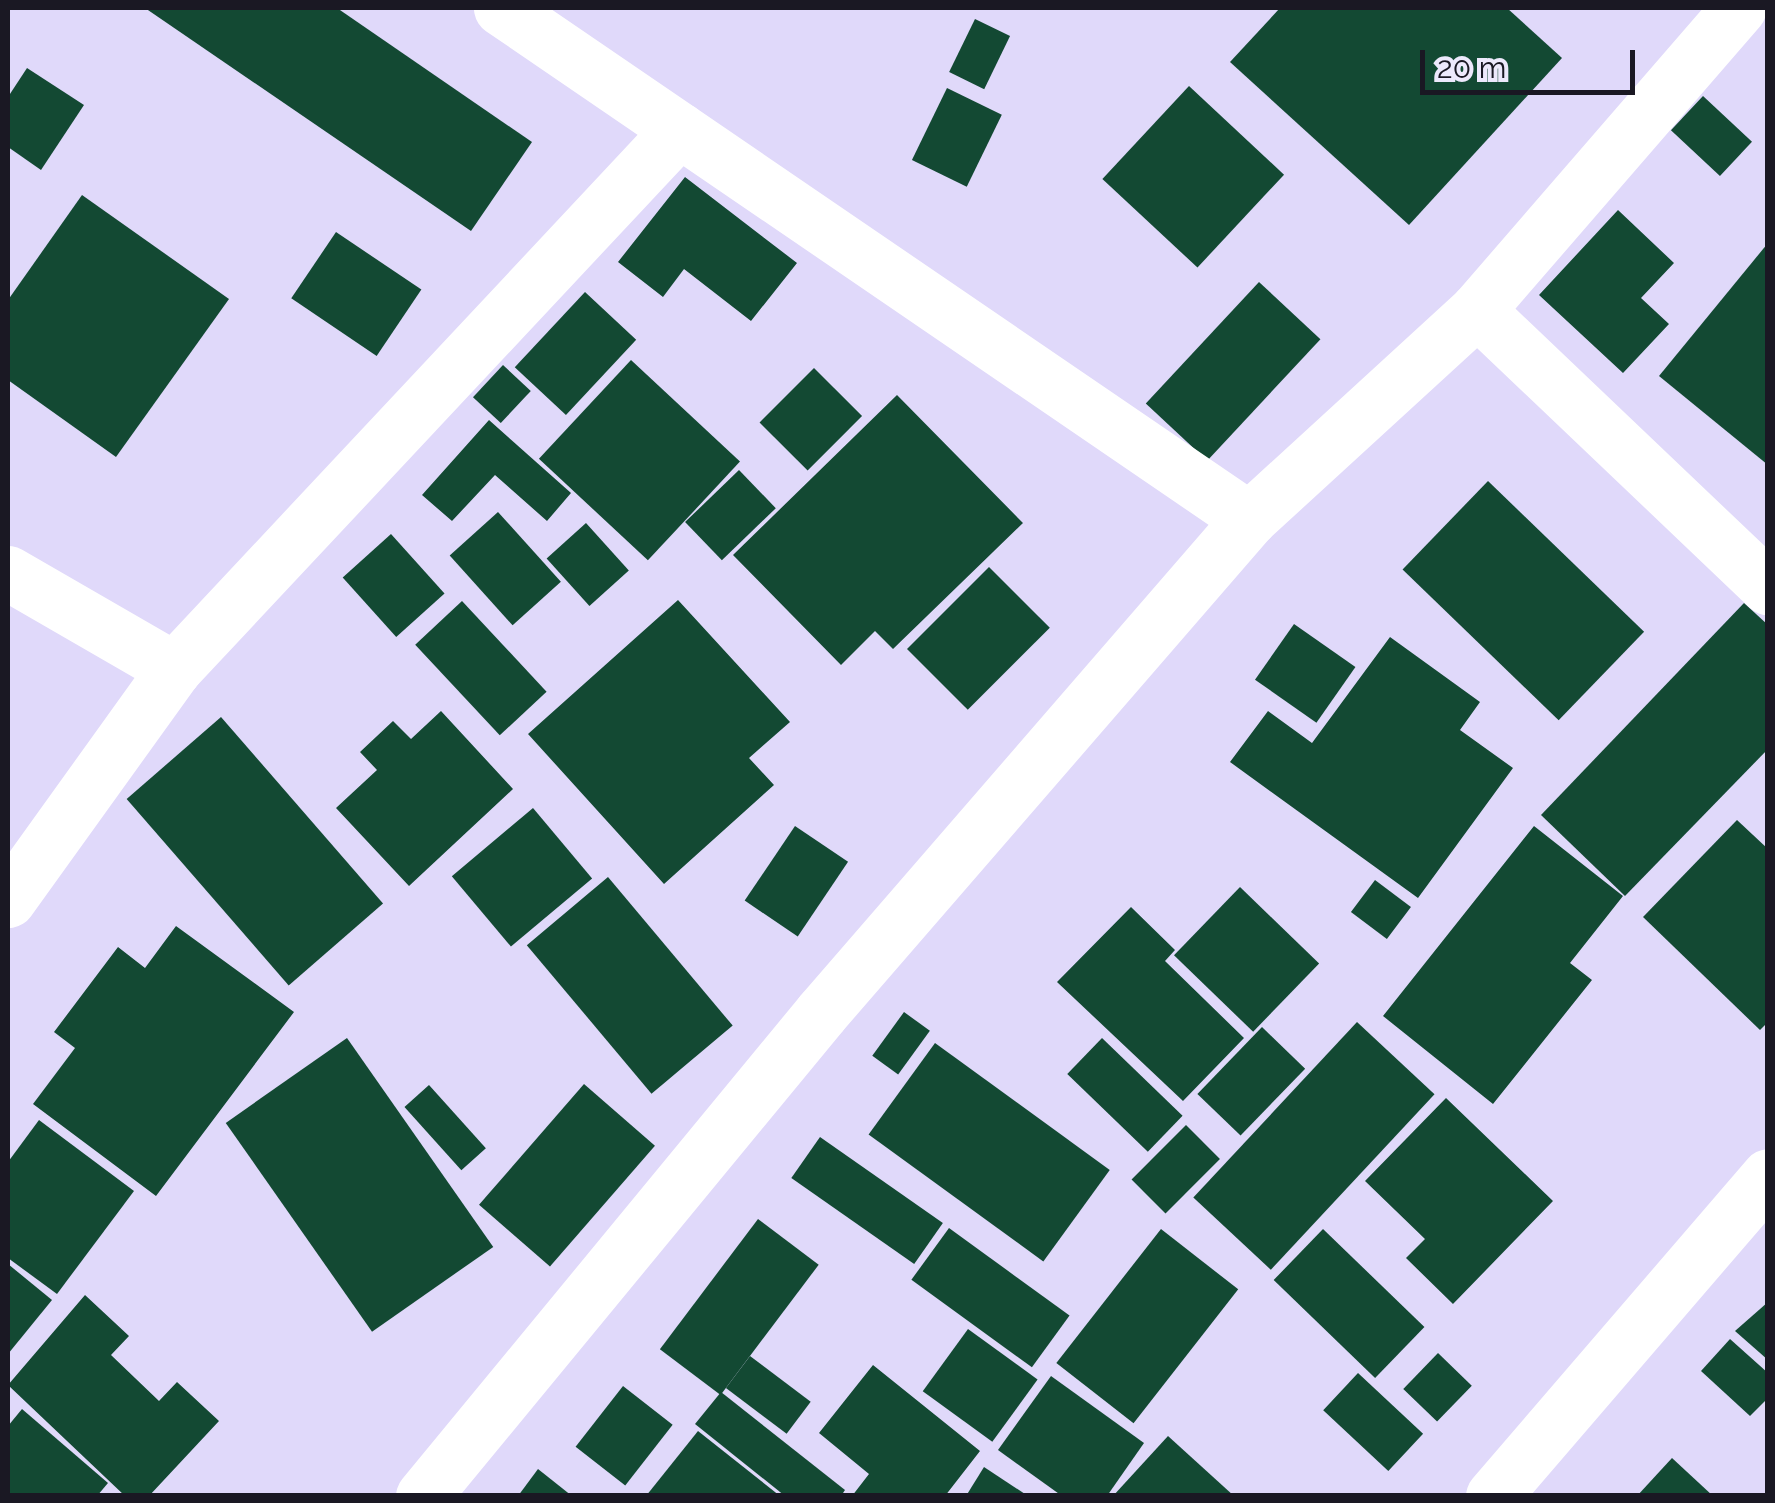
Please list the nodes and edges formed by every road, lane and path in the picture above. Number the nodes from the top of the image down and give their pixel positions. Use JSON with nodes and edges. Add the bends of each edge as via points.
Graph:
{"nodes":[{"id":1,"x":501,"y":8,"type":"edge"},
{"id":2,"x":1740,"y":8,"type":"edge"},
{"id":3,"x":679,"y":130,"type":"junction"},
{"id":4,"x":1477,"y":310,"type":"junction"},
{"id":5,"x":1250,"y":520,"type":"junction"},
{"id":6,"x":8,"y":573,"type":"edge"},
{"id":7,"x":1768,"y":586,"type":"edge"},
{"id":8,"x":174,"y":669,"type":"junction"},
{"id":9,"x":8,"y":900,"type":"edge"},
{"id":10,"x":1768,"y":1176,"type":"edge"},
{"id":11,"x":424,"y":1496,"type":"edge"},
{"id":12,"x":1493,"y":1496,"type":"edge"}],
"edges":[{"from":1,"to":3,"type":"street"},
{"from":2,"to":4,"type":"street"},
{"from":3,"to":5,"type":"street"},
{"from":3,"to":8,"type":"street"},
{"from":4,"to":5,"type":"street"},
{"from":4,"to":7,"type":"street"},
{"from":5,"to":11,"type":"street","via":[[821,1013]]},
{"from":6,"to":8,"type":"street"},
{"from":8,"to":9,"type":"street"},
{"from":10,"to":12,"type":"street"}]}
